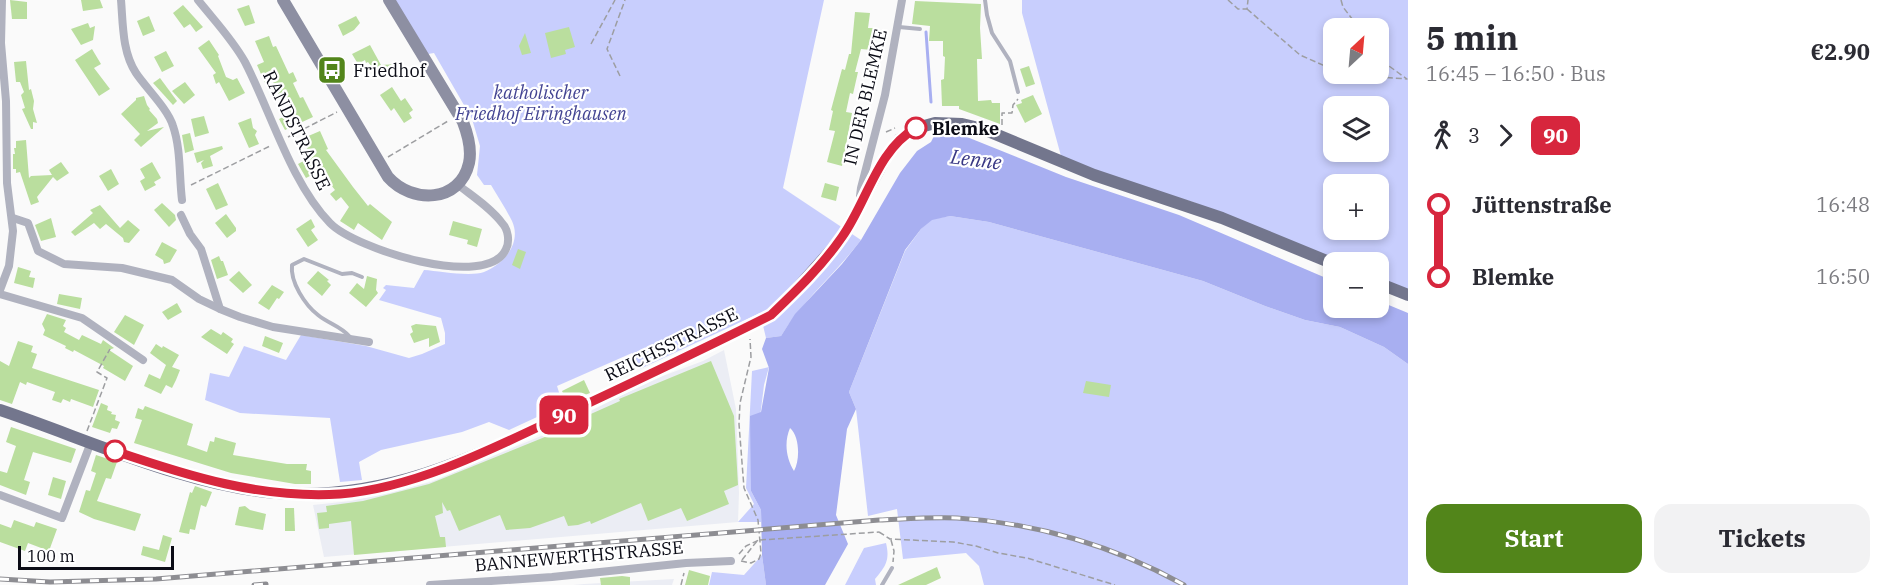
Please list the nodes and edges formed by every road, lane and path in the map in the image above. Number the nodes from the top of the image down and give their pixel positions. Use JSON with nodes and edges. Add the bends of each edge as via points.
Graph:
{"nodes":[{"id":1,"x":2,"y":0,"type":"edge"},
{"id":2,"x":121,"y":0,"type":"edge"},
{"id":3,"x":198,"y":0,"type":"edge"},
{"id":4,"x":283,"y":0,"type":"edge"},
{"id":5,"x":389,"y":0,"type":"edge"},
{"id":6,"x":615,"y":0,"type":"edge"},
{"id":7,"x":625,"y":0,"type":"edge"},
{"id":8,"x":902,"y":0,"type":"edge"},
{"id":9,"x":985,"y":0,"type":"edge"},
{"id":10,"x":1228,"y":0,"type":"edge"},
{"id":11,"x":1248,"y":0,"type":"edge"},
{"id":12,"x":1341,"y":0,"type":"edge"},
{"id":13,"x":1247,"y":9,"type":"junction"},
{"id":14,"x":1351,"y":18,"type":"edge"},
{"id":15,"x":898,"y":27,"type":"junction"},
{"id":16,"x":920,"y":29,"type":"dead end"},
{"id":17,"x":591,"y":44,"type":"dead end"},
{"id":18,"x":1323,"y":65,"type":"edge"},
{"id":19,"x":1389,"y":66,"type":"edge"},
{"id":20,"x":620,"y":76,"type":"dead end"},
{"id":21,"x":1389,"y":78,"type":"edge"},
{"id":22,"x":1018,"y":92,"type":"joint"},
{"id":23,"x":346,"y":108,"type":"junction"},
{"id":24,"x":459,"y":115,"type":"junction"},
{"id":25,"x":1002,"y":122,"type":"dead end"},
{"id":26,"x":280,"y":141,"type":"junction"},
{"id":27,"x":388,"y":158,"type":"dead end"},
{"id":28,"x":179,"y":182,"type":"junction"},
{"id":29,"x":457,"y":184,"type":"junction"},
{"id":30,"x":182,"y":200,"type":"dead end"},
{"id":31,"x":863,"y":200,"type":"junction"},
{"id":32,"x":181,"y":215,"type":"dead end"},
{"id":33,"x":13,"y":218,"type":"junction"},
{"id":34,"x":1323,"y":259,"type":"edge"},
{"id":35,"x":362,"y":277,"type":"dead end"},
{"id":36,"x":1389,"y":287,"type":"edge"},
{"id":37,"x":0,"y":290,"type":"edge"},
{"id":38,"x":0,"y":294,"type":"edge"},
{"id":39,"x":1408,"y":295,"type":"edge"},
{"id":40,"x":220,"y":309,"type":"junction"},
{"id":41,"x":744,"y":328,"type":"junction"},
{"id":42,"x":351,"y":339,"type":"junction"},
{"id":43,"x":115,"y":341,"type":"junction"},
{"id":44,"x":369,"y":342,"type":"dead end"},
{"id":45,"x":143,"y":360,"type":"dead end"},
{"id":46,"x":0,"y":410,"type":"edge"},
{"id":47,"x":88,"y":441,"type":"junction"},
{"id":48,"x":0,"y":495,"type":"edge"},
{"id":49,"x":890,"y":539,"type":"junction"},
{"id":50,"x":758,"y":540,"type":"junction"},
{"id":51,"x":731,"y":561,"type":"joint"},
{"id":52,"x":686,"y":563,"type":"junction"},
{"id":53,"x":891,"y":568,"type":"joint"},
{"id":54,"x":430,"y":585,"type":"edge"},
{"id":55,"x":681,"y":585,"type":"edge"},
{"id":56,"x":882,"y":585,"type":"edge"},
{"id":57,"x":1115,"y":585,"type":"edge"}],
"edges":[{"from":1,"to":33,"type":"street","via":[[0,43]]},
{"from":2,"to":28,"type":"street","via":[[125,43],[134,70],[173,126]]},
{"from":3,"to":26,"type":"street","name":"RANDSTRASSE","via":[[244,60]]},
{"from":4,"to":23,"type":"main road"},
{"from":5,"to":24,"type":"main road"},
{"from":6,"to":17,"type":"path"},
{"from":7,"to":20,"type":"path","via":[[607,49]]},
{"from":8,"to":15,"type":"street","name":"IN DER BLEMKE"},
{"from":9,"to":22,"type":"lane","via":[[992,33],[1010,61]]},
{"from":10,"to":13,"type":"path","via":[[1238,9]]},
{"from":11,"to":13,"type":"path"},
{"from":12,"to":14,"type":"path"},
{"from":13,"to":18,"type":"path","via":[[1300,55]]},
{"from":15,"to":16,"type":"lane"},
{"from":15,"to":31,"type":"street","name":"IN DER BLEMKE","via":[[862,181]]},
{"from":19,"to":21,"type":"path","via":[[1407,79]]},
{"from":22,"to":25,"type":"path","via":[[1012,113],[1002,114]]},
{"from":23,"to":26,"type":"path"},
{"from":23,"to":29,"type":"main road","via":[[380,166],[402,190],[431,196]]},
{"from":24,"to":27,"type":"path"},
{"from":24,"to":29,"type":"main road","via":[[470,150],[467,169]]},
{"from":26,"to":28,"type":"path","via":[[189,186]]},
{"from":26,"to":29,"type":"street","name":"RANDSTRASSE","via":[[312,201],[331,225],[362,244],[435,264],[493,262],[507,247],[503,224]]},
{"from":28,"to":30,"type":"street"},
{"from":31,"to":34,"type":"main road","name":"REICHSSTRASSE","via":[[900,139],[916,128],[935,123],[962,124],[984,129],[1094,175],[1222,218]]},
{"from":31,"to":41,"type":"main road","name":"REICHSSTRASSE","via":[[842,238],[786,301],[771,315]]},
{"from":32,"to":40,"type":"street","via":[[201,249]]},
{"from":33,"to":37,"type":"street","via":[[9,266]]},
{"from":33,"to":40,"type":"street","via":[[28,223],[38,250],[64,264],[122,268],[172,280]]},
{"from":35,"to":42,"type":"lane","via":[[342,274],[304,259],[292,265],[295,285],[317,315],[344,330]]},
{"from":36,"to":39,"type":"main road"},
{"from":38,"to":43,"type":"street","via":[[82,318]]},
{"from":40,"to":42,"type":"street","via":[[273,327]]},
{"from":41,"to":47,"type":"main road","name":"REICHSSTRASSE","via":[[492,447],[429,474],[380,488],[341,494],[256,490],[185,474]]},
{"from":41,"to":50,"type":"path","via":[[751,342],[751,357],[740,403],[741,468],[744,488],[758,520],[761,553],[751,563],[741,561]]},
{"from":42,"to":44,"type":"street"},
{"from":43,"to":45,"type":"street"},
{"from":43,"to":47,"type":"path","via":[[97,372],[107,378]]},
{"from":46,"to":47,"type":"main road","name":"REICHSSTRASSE"},
{"from":47,"to":48,"type":"street","via":[[62,519]]},
{"from":49,"to":50,"type":"path","bridge":true,"via":[[879,532]]},
{"from":49,"to":53,"type":"path","via":[[894,551]]},
{"from":49,"to":57,"type":"path","via":[[976,546]]},
{"from":50,"to":51,"type":"path"},
{"from":51,"to":52,"type":"street","name":"BANNEWERTHSTRASSE"},
{"from":52,"to":54,"type":"street","name":"BANNEWERTHSTRASSE"},
{"from":52,"to":55,"type":"path"},
{"from":53,"to":56,"type":"lane"}]}
